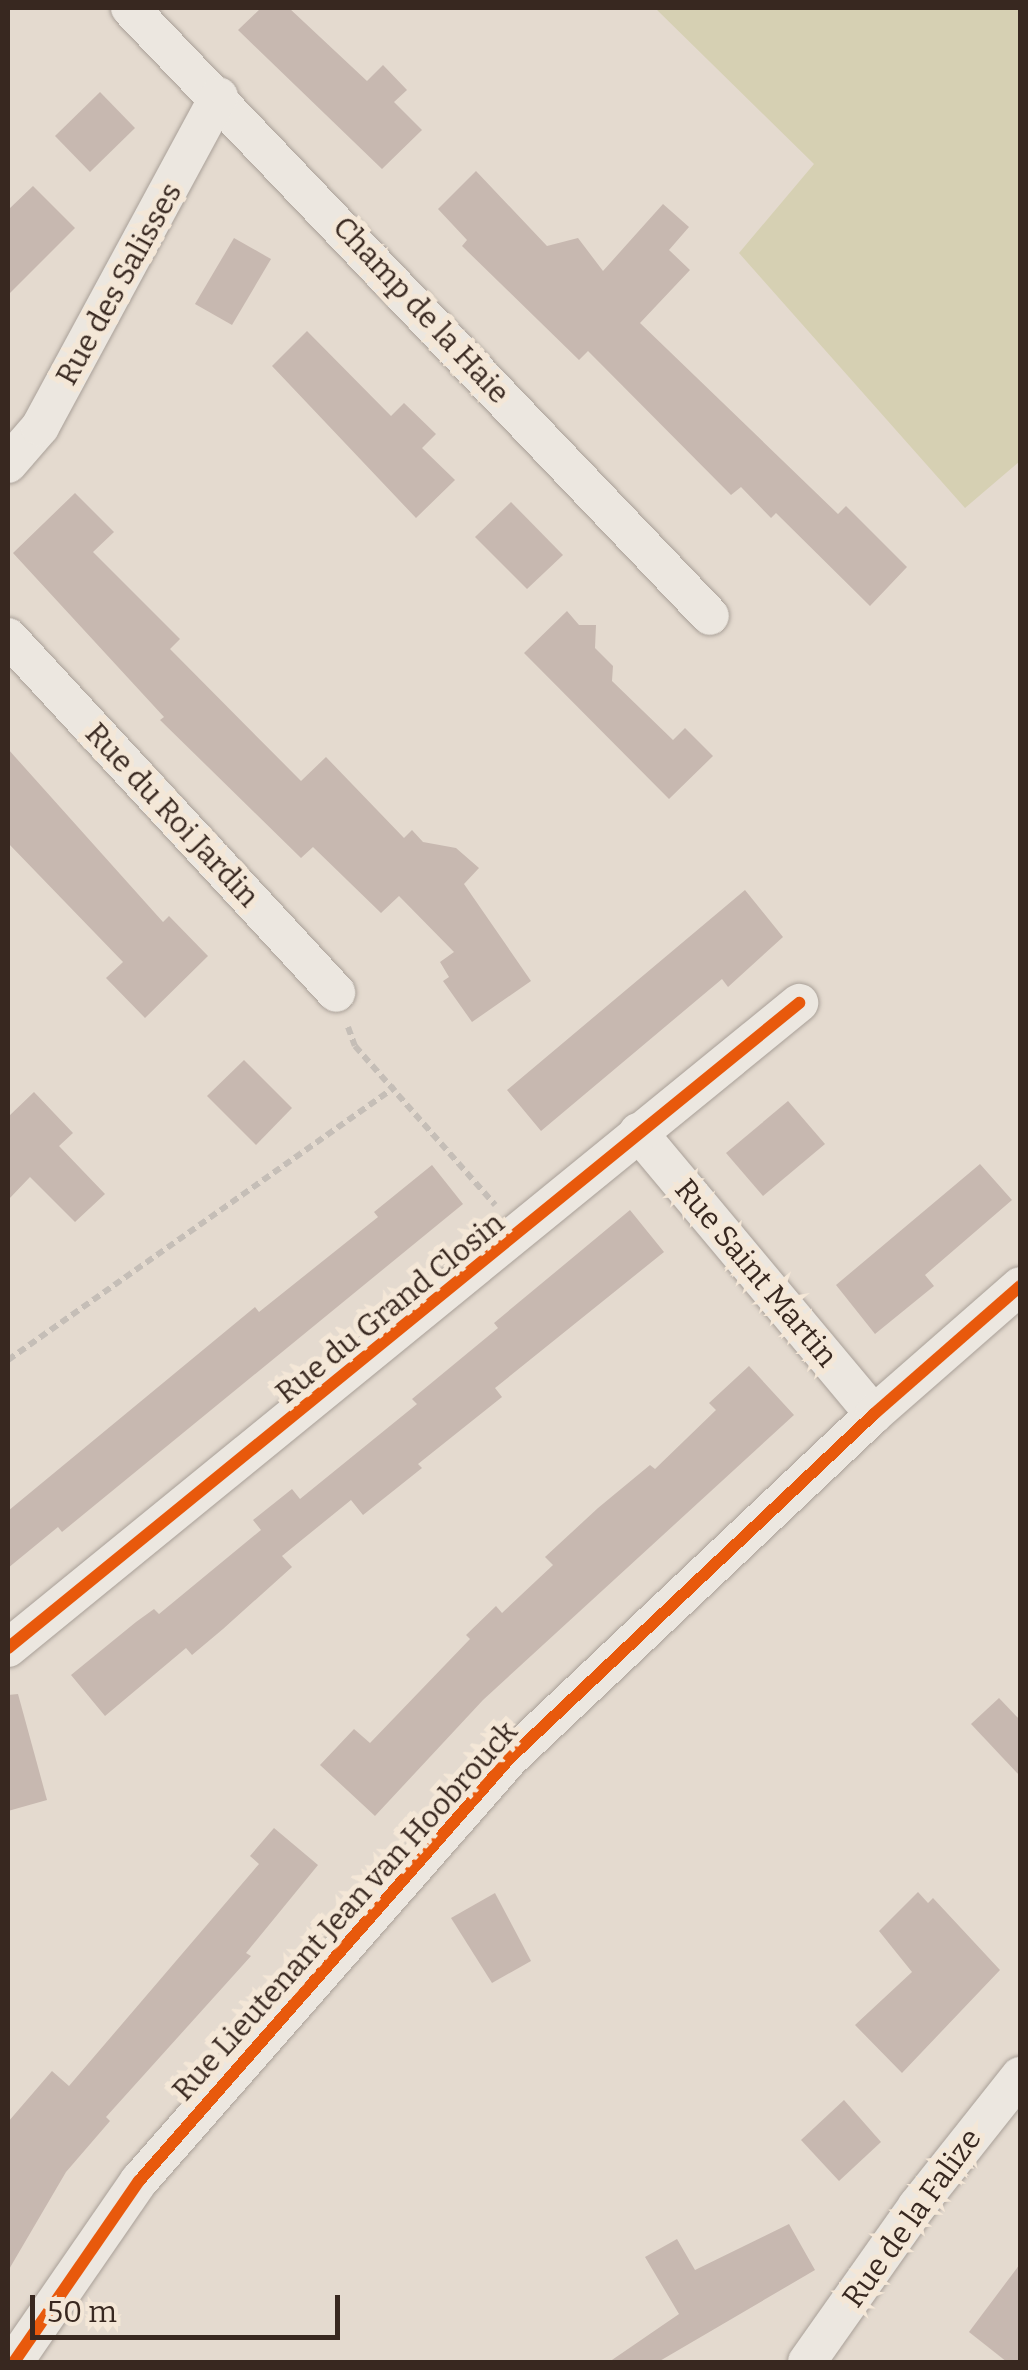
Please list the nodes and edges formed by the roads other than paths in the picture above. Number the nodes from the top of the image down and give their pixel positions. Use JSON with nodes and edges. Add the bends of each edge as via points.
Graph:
{"nodes":[{"id":1,"x":130,"y":8,"type":"edge"},
{"id":2,"x":219,"y":96,"type":"junction"},
{"id":3,"x":8,"y":464,"type":"edge"},
{"id":4,"x":710,"y":616,"type":"dead end"},
{"id":5,"x":8,"y":637,"type":"edge"},
{"id":6,"x":336,"y":993,"type":"road end"},
{"id":7,"x":799,"y":1003,"type":"dead end"},
{"id":8,"x":638,"y":1132,"type":"junction"},
{"id":9,"x":1020,"y":1286,"type":"edge"},
{"id":10,"x":874,"y":1414,"type":"junction"},
{"id":11,"x":8,"y":1648,"type":"edge"},
{"id":12,"x":1020,"y":2076,"type":"edge"},
{"id":13,"x":14,"y":2362,"type":"edge"},
{"id":14,"x":807,"y":2362,"type":"edge"}],
"edges":[{"from":1,"to":2,"type":"street","name":"Champ de la Haie"},
{"from":2,"to":3,"type":"street","name":"Rue des Salisses","via":[[40,427]]},
{"from":2,"to":4,"type":"street","name":"Champ de la Haie"},
{"from":5,"to":6,"type":"street","name":"Rue du Roi Jardin"},
{"from":7,"to":8,"type":"street","name":"Rue du Grand Closin"},
{"from":8,"to":10,"type":"street","name":"Rue Saint Martin"},
{"from":8,"to":11,"type":"street","name":"Rue du Grand Closin","via":[[521,1235]]},
{"from":9,"to":10,"type":"street","name":"Rue Lieutenant Jean van Hoobrouck"},
{"from":10,"to":13,"type":"street","name":"Rue Lieutenant Jean van Hoobrouck","via":[[510,1758],[138,2180]]},
{"from":12,"to":14,"type":"street","name":"Rue de la Falize"}]}
